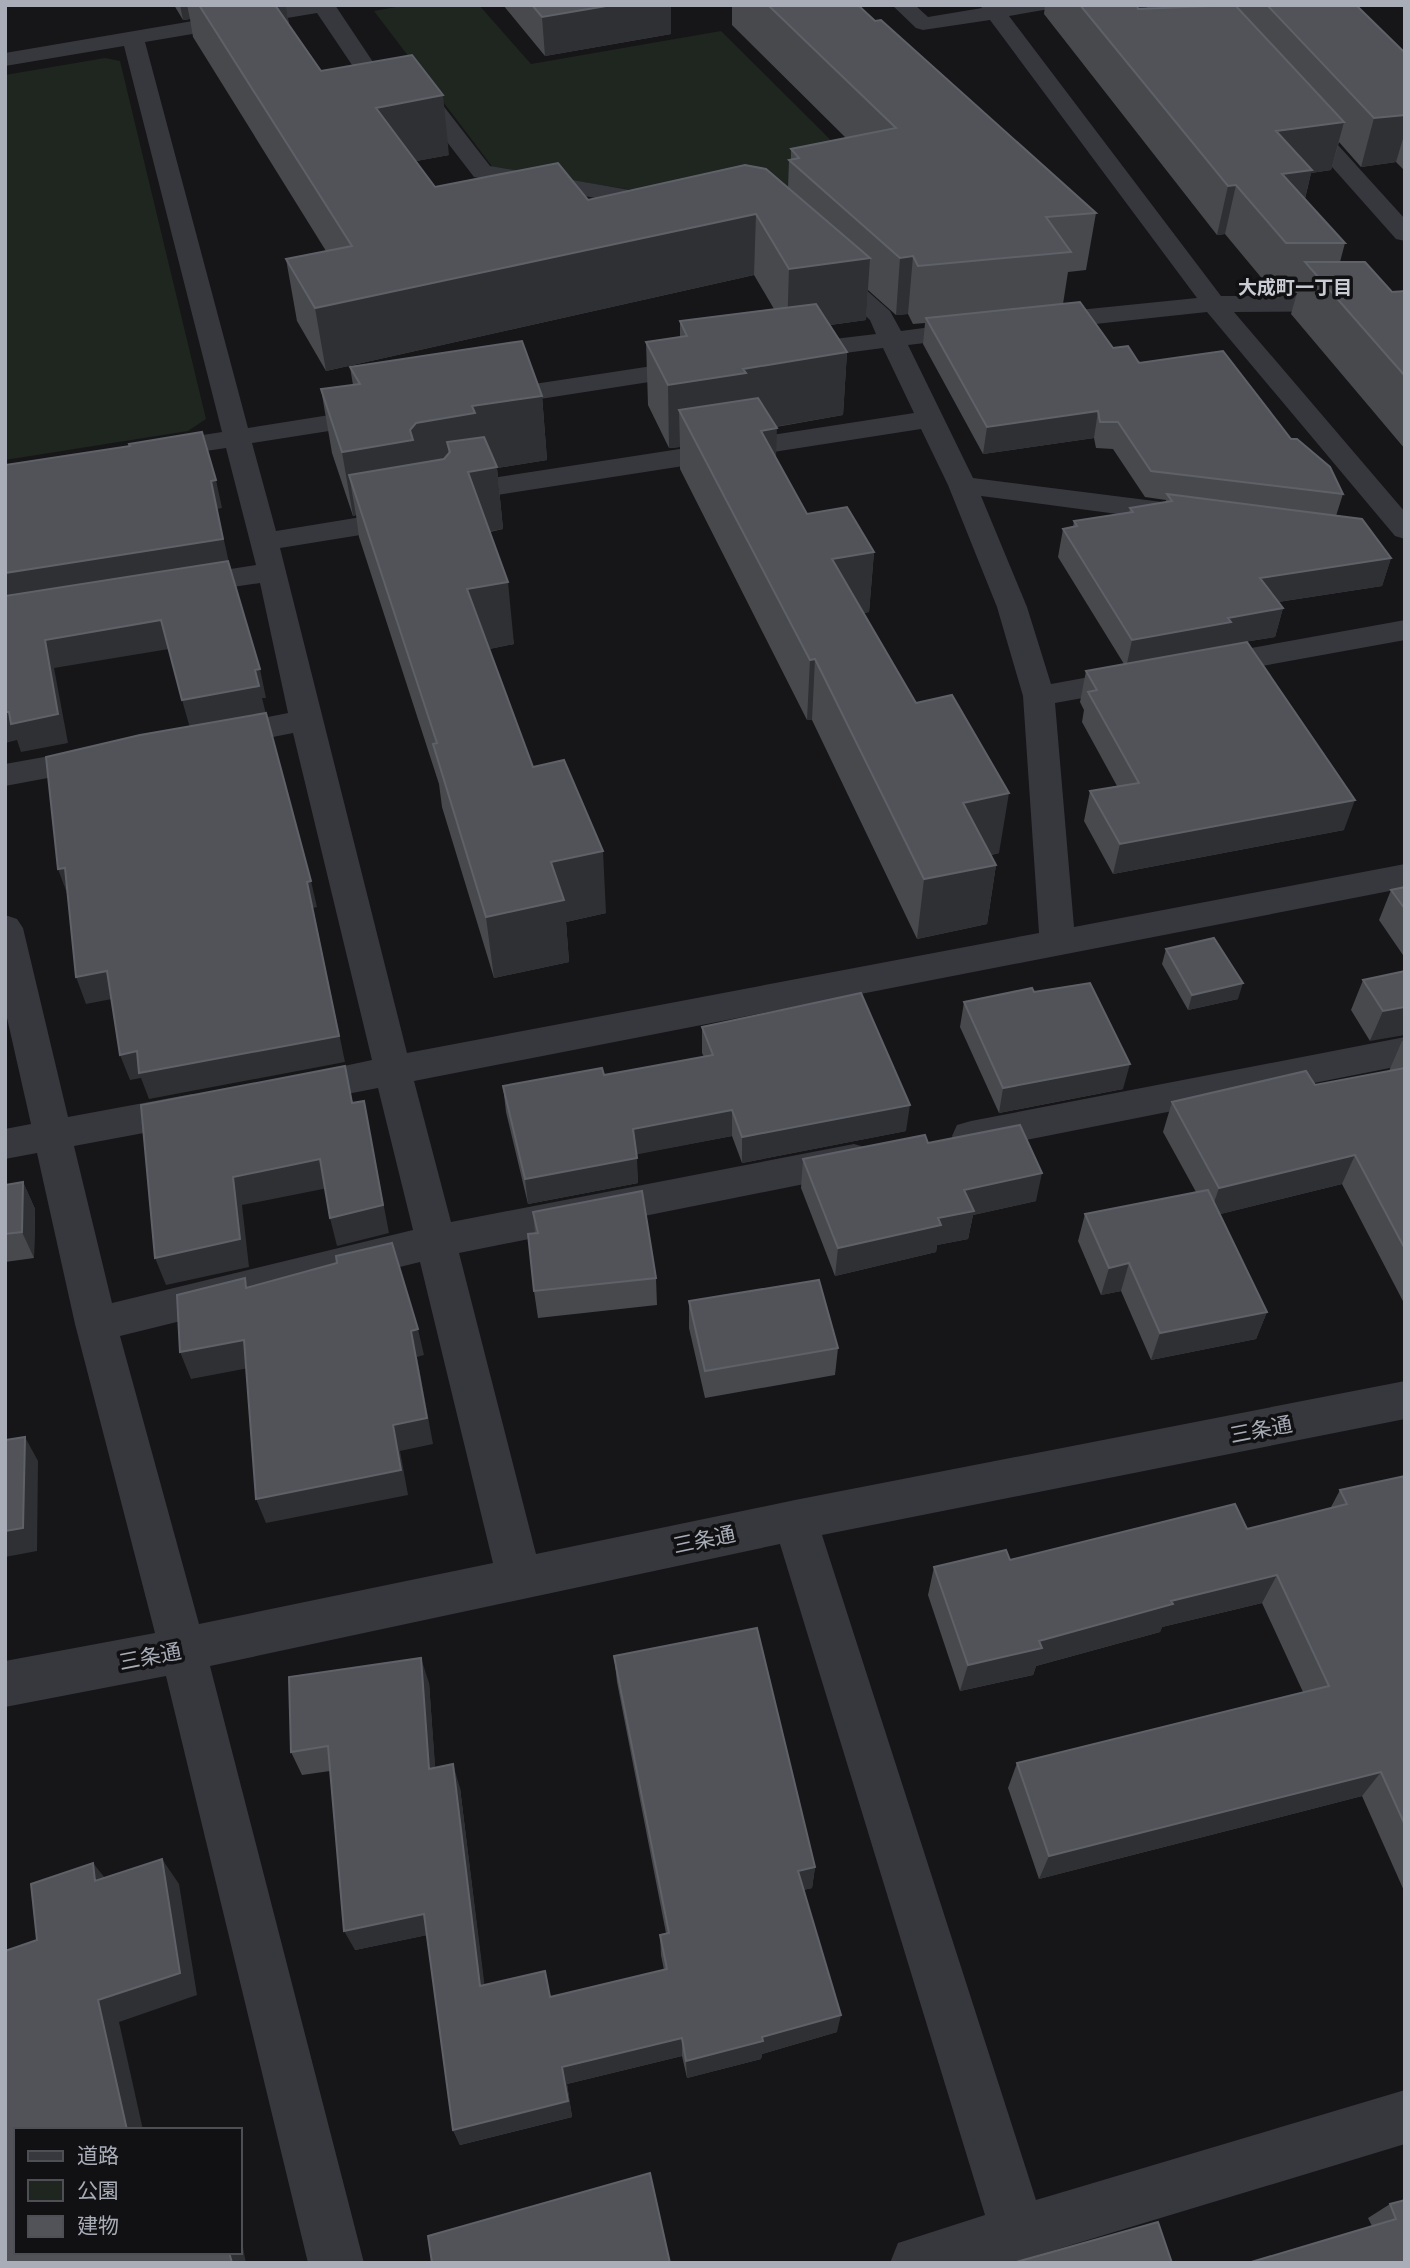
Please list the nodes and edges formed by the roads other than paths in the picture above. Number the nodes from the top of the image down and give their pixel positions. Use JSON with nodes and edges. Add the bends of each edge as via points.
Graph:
{"nodes":[{"id":1,"x":324,"y":5,"type":"edge"},
{"id":2,"x":902,"y":5,"type":"edge"},
{"id":3,"x":1042,"y":5,"type":"edge"},
{"id":4,"x":991,"y":8,"type":"edge"},
{"id":5,"x":133,"y":38,"type":"junction"},
{"id":6,"x":5,"y":60,"type":"edge"},
{"id":7,"x":1286,"y":103,"type":"edge"},
{"id":8,"x":681,"y":205,"type":"edge"},
{"id":9,"x":1405,"y":234,"type":"edge"},
{"id":10,"x":813,"y":255,"type":"edge"},
{"id":11,"x":1405,"y":303,"type":"edge"},
{"id":12,"x":1214,"y":304,"type":"junction"},
{"id":13,"x":891,"y":337,"type":"junction"},
{"id":14,"x":768,"y":356,"type":"edge"},
{"id":15,"x":727,"y":362,"type":"edge"},
{"id":16,"x":467,"y":402,"type":"edge"},
{"id":17,"x":398,"y":412,"type":"edge"},
{"id":18,"x":930,"y":419,"type":"junction"},
{"id":19,"x":234,"y":438,"type":"junction"},
{"id":20,"x":127,"y":455,"type":"edge"},
{"id":21,"x":962,"y":485,"type":"junction"},
{"id":22,"x":1211,"y":517,"type":"edge"},
{"id":23,"x":1405,"y":530,"type":"edge"},
{"id":24,"x":268,"y":557,"type":"junction"},
{"id":25,"x":152,"y":591,"type":"edge"},
{"id":26,"x":1405,"y":630,"type":"edge"},
{"id":27,"x":1039,"y":695,"type":"junction"},
{"id":28,"x":306,"y":720,"type":"junction"},
{"id":29,"x":183,"y":743,"type":"edge"},
{"id":30,"x":128,"y":753,"type":"edge"},
{"id":31,"x":5,"y":775,"type":"edge"},
{"id":32,"x":1405,"y":877,"type":"edge"},
{"id":33,"x":1057,"y":942,"type":"junction"},
{"id":34,"x":8,"y":951,"type":"edge"},
{"id":35,"x":1405,"y":1051,"type":"edge"},
{"id":36,"x":392,"y":1070,"type":"junction"},
{"id":37,"x":55,"y":1136,"type":"junction"},
{"id":38,"x":941,"y":1142,"type":"edge"},
{"id":39,"x":5,"y":1144,"type":"edge"},
{"id":40,"x":887,"y":1153,"type":"edge"},
{"id":41,"x":437,"y":1241,"type":"junction"},
{"id":42,"x":96,"y":1324,"type":"junction"},
{"id":43,"x":1405,"y":1400,"type":"edge"},
{"id":44,"x":795,"y":1520,"type":"junction"},
{"id":45,"x":519,"y":1577,"type":"junction"},
{"id":46,"x":183,"y":1650,"type":"junction"},
{"id":47,"x":5,"y":1684,"type":"edge"},
{"id":48,"x":1405,"y":2117,"type":"edge"},
{"id":49,"x":1018,"y":2232,"type":"junction"},
{"id":50,"x":336,"y":2263,"type":"edge"},
{"id":51,"x":918,"y":2263,"type":"edge"}],
"edges":[{"from":1,"to":5,"type":"street"},
{"from":1,"to":8,"type":"street","via":[[385,97],[420,91],[482,172]]},
{"from":2,"to":4,"type":"street","via":[[923,23]]},
{"from":3,"to":4,"type":"street"},
{"from":4,"to":12,"type":"street"},
{"from":5,"to":6,"type":"street"},
{"from":5,"to":19,"type":"street"},
{"from":7,"to":9,"type":"street"},
{"from":10,"to":13,"type":"street","via":[[881,316]]},
{"from":11,"to":12,"type":"street"},
{"from":12,"to":13,"type":"street"},
{"from":12,"to":23,"type":"street"},
{"from":13,"to":14,"type":"street"},
{"from":13,"to":18,"type":"street"},
{"from":15,"to":16,"type":"street"},
{"from":17,"to":19,"type":"street"},
{"from":18,"to":21,"type":"street"},
{"from":18,"to":24,"type":"street","via":[[435,496],[441,513]]},
{"from":19,"to":20,"type":"street"},
{"from":19,"to":24,"type":"street"},
{"from":21,"to":22,"type":"street"},
{"from":21,"to":27,"type":"street","via":[[1012,607]]},
{"from":24,"to":25,"type":"street"},
{"from":24,"to":28,"type":"street"},
{"from":26,"to":27,"type":"street"},
{"from":27,"to":33,"type":"street"},
{"from":28,"to":29,"type":"street"},
{"from":28,"to":36,"type":"street"},
{"from":30,"to":31,"type":"street"},
{"from":32,"to":33,"type":"street"},
{"from":33,"to":36,"type":"street"},
{"from":34,"to":37,"type":"street"},
{"from":35,"to":38,"type":"street"},
{"from":36,"to":37,"type":"street"},
{"from":36,"to":41,"type":"street"},
{"from":37,"to":39,"type":"street"},
{"from":37,"to":42,"type":"street"},
{"from":40,"to":41,"type":"street"},
{"from":41,"to":42,"type":"street"},
{"from":41,"to":45,"type":"street"},
{"from":42,"to":46,"type":"street"},
{"from":43,"to":44,"type":"street","name":"三条通"},
{"from":44,"to":45,"type":"street","name":"三条通"},
{"from":44,"to":49,"type":"street"},
{"from":45,"to":46,"type":"street","name":"三条通"},
{"from":46,"to":47,"type":"street","name":"三条通"},
{"from":46,"to":50,"type":"street"},
{"from":48,"to":49,"type":"street"},
{"from":49,"to":51,"type":"street"}]}
